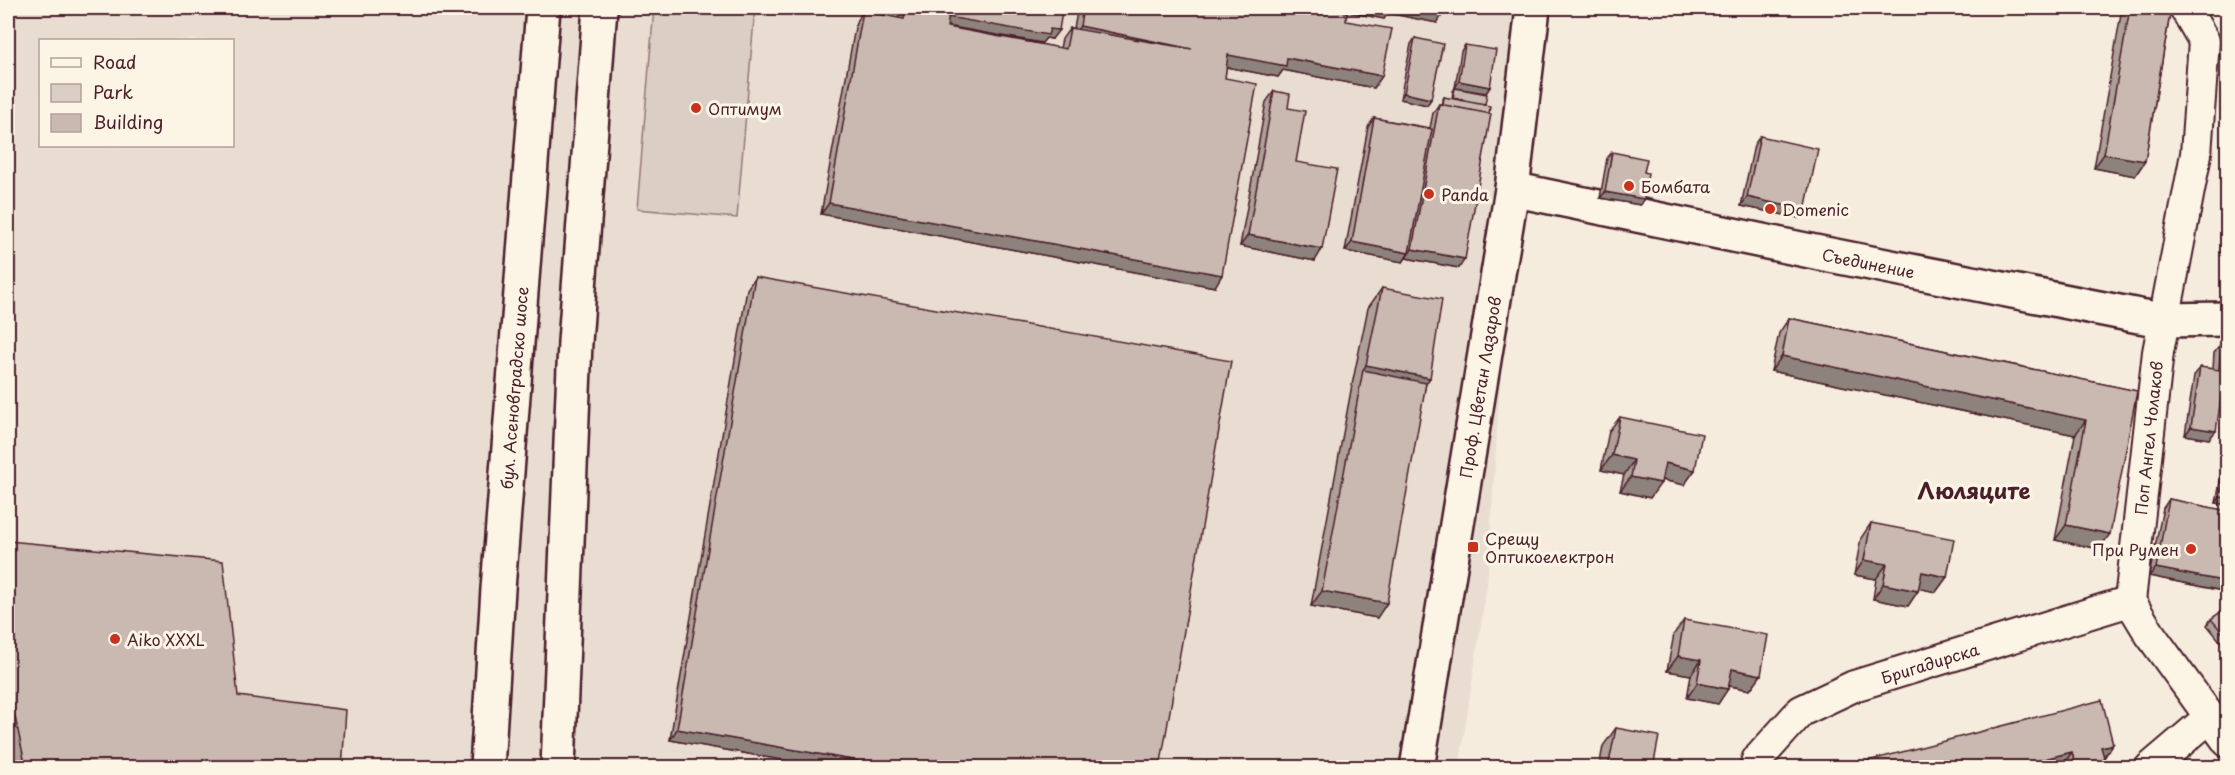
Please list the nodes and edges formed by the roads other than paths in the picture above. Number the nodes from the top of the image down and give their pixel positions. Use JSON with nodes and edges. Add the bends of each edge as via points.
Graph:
{"nodes":[{"id":1,"x":543,"y":8,"type":"edge"},
{"id":2,"x":600,"y":8,"type":"edge"},
{"id":3,"x":1533,"y":8,"type":"edge"},
{"id":4,"x":2185,"y":8,"type":"edge"},
{"id":5,"x":1512,"y":189,"type":"junction"},
{"id":6,"x":2228,"y":319,"type":"edge"},
{"id":7,"x":2164,"y":320,"type":"junction"},
{"id":8,"x":2130,"y":601,"type":"junction"},
{"id":9,"x":2210,"y":717,"type":"junction"},
{"id":10,"x":2228,"y":742,"type":"edge"},
{"id":11,"x":487,"y":768,"type":"edge"},
{"id":12,"x":558,"y":768,"type":"edge"},
{"id":13,"x":1417,"y":768,"type":"edge"},
{"id":14,"x":1755,"y":768,"type":"edge"},
{"id":15,"x":2150,"y":768,"type":"edge"}],
"edges":[{"from":1,"to":11,"type":"main road","name":"бул. Асеновградско шосе"},
{"from":2,"to":12,"type":"main road","via":[[575,342]]},
{"from":3,"to":5,"type":"main road","name":"Проф. Цветан Лазаров"},
{"from":4,"to":7,"type":"street","name":"Поп Ангел Чолаков","via":[[2204,41],[2196,154]]},
{"from":5,"to":7,"type":"main road","name":"Съединение"},
{"from":5,"to":13,"type":"main road","name":"Проф. Цветан Лазаров"},
{"from":6,"to":7,"type":"main road","name":"Съединение"},
{"from":7,"to":8,"type":"street","name":"Поп Ангел Чолаков"},
{"from":8,"to":9,"type":"street"},
{"from":8,"to":14,"type":"street","name":"Бригадирска","via":[[1854,686],[1801,711],[1757,760]]},
{"from":9,"to":10,"type":"street"},
{"from":9,"to":15,"type":"street"}]}
